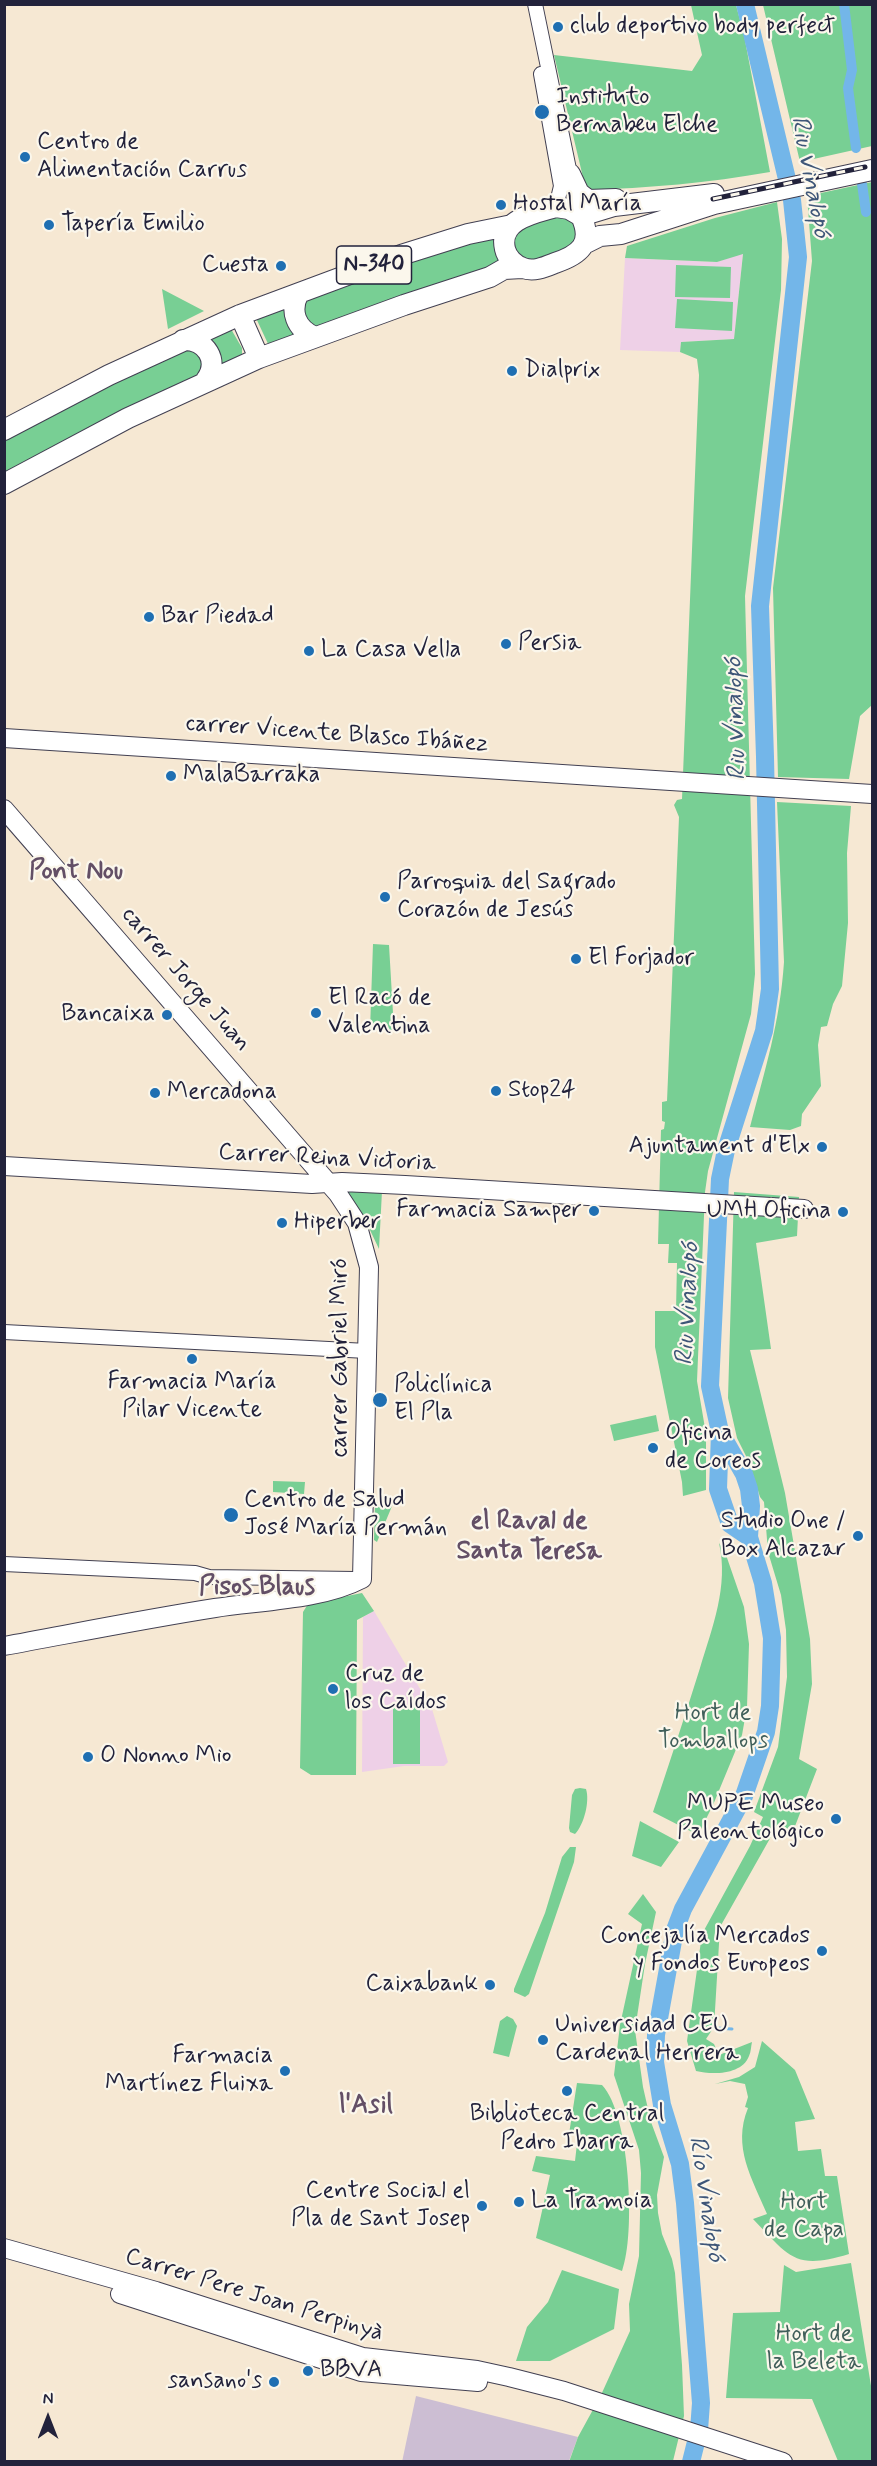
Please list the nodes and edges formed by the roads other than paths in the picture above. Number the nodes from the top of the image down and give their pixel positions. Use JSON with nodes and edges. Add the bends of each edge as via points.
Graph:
{"nodes":[{"id":1,"x":527,"y":4,"type":"edge"},
{"id":2,"x":535,"y":4,"type":"edge"},
{"id":3,"x":869,"y":166,"type":"edge"},
{"id":4,"x":570,"y":174,"type":"junction"},
{"id":5,"x":713,"y":199,"type":"junction"},
{"id":6,"x":654,"y":201,"type":"junction"},
{"id":7,"x":556,"y":207,"type":"junction"},
{"id":8,"x":579,"y":215,"type":"junction"},
{"id":9,"x":512,"y":225,"type":"junction"},
{"id":10,"x":584,"y":244,"type":"junction"},
{"id":11,"x":522,"y":268,"type":"junction"},
{"id":12,"x":299,"y":293,"type":"junction"},
{"id":13,"x":240,"y":315,"type":"junction"},
{"id":14,"x":315,"y":336,"type":"junction"},
{"id":15,"x":183,"y":340,"type":"junction"},
{"id":16,"x":259,"y":358,"type":"junction"},
{"id":17,"x":206,"y":380,"type":"junction"},
{"id":18,"x":4,"y":430,"type":"edge"},
{"id":19,"x":4,"y":484,"type":"edge"},
{"id":20,"x":4,"y":738,"type":"edge"},
{"id":21,"x":873,"y":794,"type":"edge"},
{"id":22,"x":4,"y":809,"type":"edge"},
{"id":23,"x":4,"y":1166,"type":"edge"},
{"id":24,"x":329,"y":1183,"type":"junction"},
{"id":25,"x":804,"y":1209,"type":"dead end"},
{"id":26,"x":4,"y":1332,"type":"edge"},
{"id":27,"x":368,"y":1351,"type":"junction"},
{"id":28,"x":4,"y":1564,"type":"edge"},
{"id":29,"x":362,"y":1580,"type":"junction"},
{"id":30,"x":4,"y":1646,"type":"edge"},
{"id":31,"x":4,"y":2248,"type":"edge"},
{"id":32,"x":4,"y":2261,"type":"edge"},
{"id":33,"x":562,"y":2396,"type":"junction"},
{"id":34,"x":747,"y":2462,"type":"edge"},
{"id":35,"x":783,"y":2462,"type":"edge"}],
"edges":[{"from":1,"to":7,"type":"street","via":[[561,186]]},
{"from":2,"to":4,"type":"street"},
{"from":3,"to":5,"type":"highway","number":"N-340"},
{"from":4,"to":6,"type":"highway","via":[[579,193],[588,200],[637,196]]},
{"from":4,"to":8,"type":"street"},
{"from":5,"to":6,"type":"highway","number":"N-340"},
{"from":5,"to":10,"type":"highway","number":"N-340"},
{"from":6,"to":8,"type":"highway","number":"N-340"},
{"from":7,"to":8,"type":"highway"},
{"from":7,"to":9,"type":"highway","number":"N-340"},
{"from":8,"to":10,"type":"highway","via":[[586,228]]},
{"from":9,"to":11,"type":"highway","via":[[504,247],[512,261]]},
{"from":9,"to":12,"type":"highway","number":"N-340","via":[[401,255]]},
{"from":10,"to":11,"type":"highway","number":"N-340","via":[[566,259],[540,268]]},
{"from":11,"to":14,"type":"highway","number":"N-340","via":[[504,269]]},
{"from":12,"to":13,"type":"highway","number":"N-340"},
{"from":12,"to":14,"type":"highway","via":[[294,305],[296,318],[305,332]]},
{"from":13,"to":15,"type":"highway","number":"N-340"},
{"from":13,"to":16,"type":"highway"},
{"from":14,"to":16,"type":"highway","number":"N-340"},
{"from":15,"to":17,"type":"highway","via":[[201,343],[209,352],[212,364]]},
{"from":15,"to":18,"type":"highway","number":"N-340"},
{"from":16,"to":17,"type":"highway","number":"N-340"},
{"from":17,"to":19,"type":"highway","number":"N-340"},
{"from":20,"to":21,"type":"main road","name":"carrer Vicente Blasco Ibáñez"},
{"from":22,"to":24,"type":"main road","name":"carrer Jorge Juan"},
{"from":23,"to":24,"type":"main road","name":"Carrer Reina Victoria"},
{"from":24,"to":25,"type":"main road","name":"Carrer Reina Victoria"},
{"from":24,"to":27,"type":"main road","name":"carrer Gabriel Miró","via":[[357,1223],[366,1252]]},
{"from":26,"to":27,"type":"street"},
{"from":27,"to":29,"type":"main road","name":"carrer Gabriel Miró"},
{"from":28,"to":29,"type":"street","via":[[195,1573],[209,1577]]},
{"from":29,"to":30,"type":"main road","via":[[315,1594],[213,1608]]},
{"from":31,"to":33,"type":"main road","name":"Carrer Pere Joan Perpinyà","via":[[156,2291],[363,2357],[477,2370]]},
{"from":32,"to":33,"type":"main road","name":"Carrer Pere Joan Perpinyà","via":[[156,2304],[361,2372],[478,2382]]},
{"from":33,"to":34,"type":"main road"},
{"from":33,"to":35,"type":"main road"}]}
